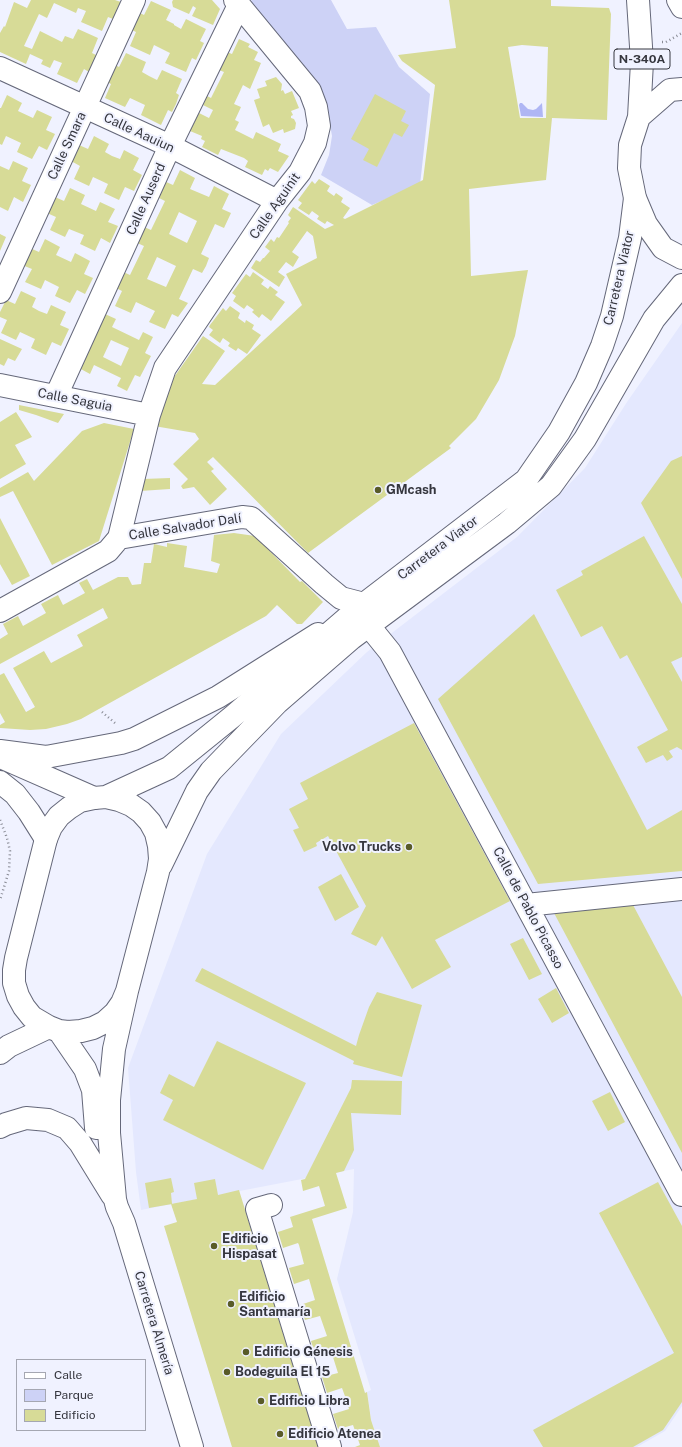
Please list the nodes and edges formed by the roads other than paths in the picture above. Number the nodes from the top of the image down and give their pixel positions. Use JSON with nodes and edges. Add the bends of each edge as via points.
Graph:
{"nodes":[{"id":1,"x":134,"y":0,"type":"edge"},
{"id":2,"x":638,"y":0,"type":"edge"},
{"id":3,"x":678,"y":0,"type":"edge"},
{"id":4,"x":237,"y":3,"type":"edge"},
{"id":5,"x":682,"y":7,"type":"edge"},
{"id":6,"x":0,"y":68,"type":"edge"},
{"id":7,"x":682,"y":89,"type":"edge"},
{"id":8,"x":84,"y":107,"type":"junction"},
{"id":9,"x":639,"y":117,"type":"junction"},
{"id":10,"x":170,"y":146,"type":"junction"},
{"id":11,"x":635,"y":198,"type":"junction"},
{"id":12,"x":277,"y":202,"type":"junction"},
{"id":13,"x":682,"y":258,"type":"edge"},
{"id":14,"x":682,"y":285,"type":"edge"},
{"id":15,"x":0,"y":292,"type":"edge"},
{"id":16,"x":0,"y":385,"type":"edge"},
{"id":17,"x":56,"y":396,"type":"junction"},
{"id":18,"x":149,"y":415,"type":"junction"},
{"id":19,"x":119,"y":538,"type":"junction"},
{"id":20,"x":0,"y":611,"type":"edge"},
{"id":21,"x":363,"y":614,"type":"junction"},
{"id":22,"x":0,"y":751,"type":"edge"},
{"id":23,"x":0,"y":757,"type":"edge"},
{"id":24,"x":0,"y":782,"type":"edge"},
{"id":25,"x":100,"y":797,"type":"junction"},
{"id":26,"x":46,"y":839,"type":"junction"},
{"id":27,"x":158,"y":872,"type":"junction"},
{"id":28,"x":682,"y":889,"type":"edge"},
{"id":29,"x":526,"y":904,"type":"junction"},
{"id":30,"x":16,"y":958,"type":"junction"},
{"id":31,"x":0,"y":985,"type":"edge"},
{"id":32,"x":127,"y":991,"type":"junction"},
{"id":33,"x":54,"y":1029,"type":"junction"},
{"id":34,"x":0,"y":1053,"type":"edge"},
{"id":35,"x":0,"y":1127,"type":"edge"},
{"id":36,"x":682,"y":1195,"type":"edge"},
{"id":37,"x":115,"y":1199,"type":"junction"},
{"id":38,"x":271,"y":1205,"type":"dead end"},
{"id":39,"x":192,"y":1447,"type":"edge"},
{"id":40,"x":330,"y":1447,"type":"edge"}],
"edges":[{"from":1,"to":8,"type":"main road","name":"Calle Smara"},
{"from":2,"to":9,"type":"main road","number":"N-340A","via":[[642,62]]},
{"from":3,"to":5,"type":"main road"},
{"from":4,"to":10,"type":"main road","name":"Calle Auserd"},
{"from":4,"to":12,"type":"main road","name":"Calle Aguinit","via":[[310,91],[316,107],[319,126],[315,143],[300,172]]},
{"from":6,"to":8,"type":"main road","name":"Calle Aauiun"},
{"from":7,"to":9,"type":"main road","via":[[670,90]]},
{"from":8,"to":10,"type":"main road","name":"Calle Aauiun"},
{"from":8,"to":15,"type":"main road","name":"Calle Smara"},
{"from":9,"to":11,"type":"main road","number":"N-340A","via":[[630,145],[629,168]]},
{"from":10,"to":12,"type":"main road","name":"Calle Aauiun"},
{"from":10,"to":17,"type":"main road","name":"Calle Auserd"},
{"from":11,"to":13,"type":"main road","number":"N-340A","via":[[646,224],[663,248]]},
{"from":11,"to":21,"type":"main road","name":"Carretera Viator","via":[[630,238],[612,316],[586,383],[559,432],[526,480]]},
{"from":12,"to":18,"type":"main road","name":"Calle Aguinit","via":[[165,368]]},
{"from":14,"to":21,"type":"main road","name":"Carretera Viator","via":[[654,319],[585,439],[551,486],[507,523]]},
{"from":16,"to":17,"type":"main road","name":"Calle Saguia"},
{"from":17,"to":18,"type":"main road","name":"Calle Saguia"},
{"from":18,"to":19,"type":"main road","name":"Calle Salvador Dalí"},
{"from":19,"to":20,"type":"main road","name":"Calle Salvador Dalí","via":[[108,551]]},
{"from":19,"to":21,"type":"main road","name":"Calle Salvador Dalí","via":[[242,517],[251,518],[324,584]]},
{"from":21,"to":22,"type":"main road","via":[[218,697],[121,744],[46,757]]},
{"from":21,"to":25,"type":"main road","name":"Carretera Viator","via":[[169,768]]},
{"from":21,"to":27,"type":"main road","name":"Carretera Viator","via":[[352,638],[277,703],[211,771],[197,791]]},
{"from":21,"to":29,"type":"main road","name":"Calle de Pablo Picasso","via":[[390,652]]},
{"from":23,"to":25,"type":"main road"},
{"from":24,"to":26,"type":"main road","via":[[15,794]]},
{"from":25,"to":26,"type":"main road","name":"Carretera Viator","via":[[75,805],[59,816]]},
{"from":25,"to":27,"type":"main road","via":[[130,805],[150,822],[159,846]]},
{"from":26,"to":30,"type":"main road","name":"Carretera Viator"},
{"from":27,"to":32,"type":"main road"},
{"from":28,"to":29,"type":"main road"},
{"from":29,"to":36,"type":"main road","name":"Calle de Pablo Picasso"},
{"from":30,"to":31,"type":"main road"},
{"from":30,"to":33,"type":"main road","via":[[14,983],[18,996],[32,1017]]},
{"from":32,"to":33,"type":"main road","via":[[122,1003],[105,1022],[81,1031]]},
{"from":32,"to":37,"type":"main road","via":[[114,1049],[109,1100]]},
{"from":33,"to":34,"type":"main road","via":[[9,1046]]},
{"from":33,"to":37,"type":"main road","via":[[85,1069],[93,1090],[97,1134]]},
{"from":35,"to":37,"type":"main road","via":[[26,1118],[48,1120],[66,1128],[80,1144]]},
{"from":37,"to":39,"type":"main road","name":"Carretera Almería"},
{"from":38,"to":40,"type":"main road","via":[[257,1209]]}]}
